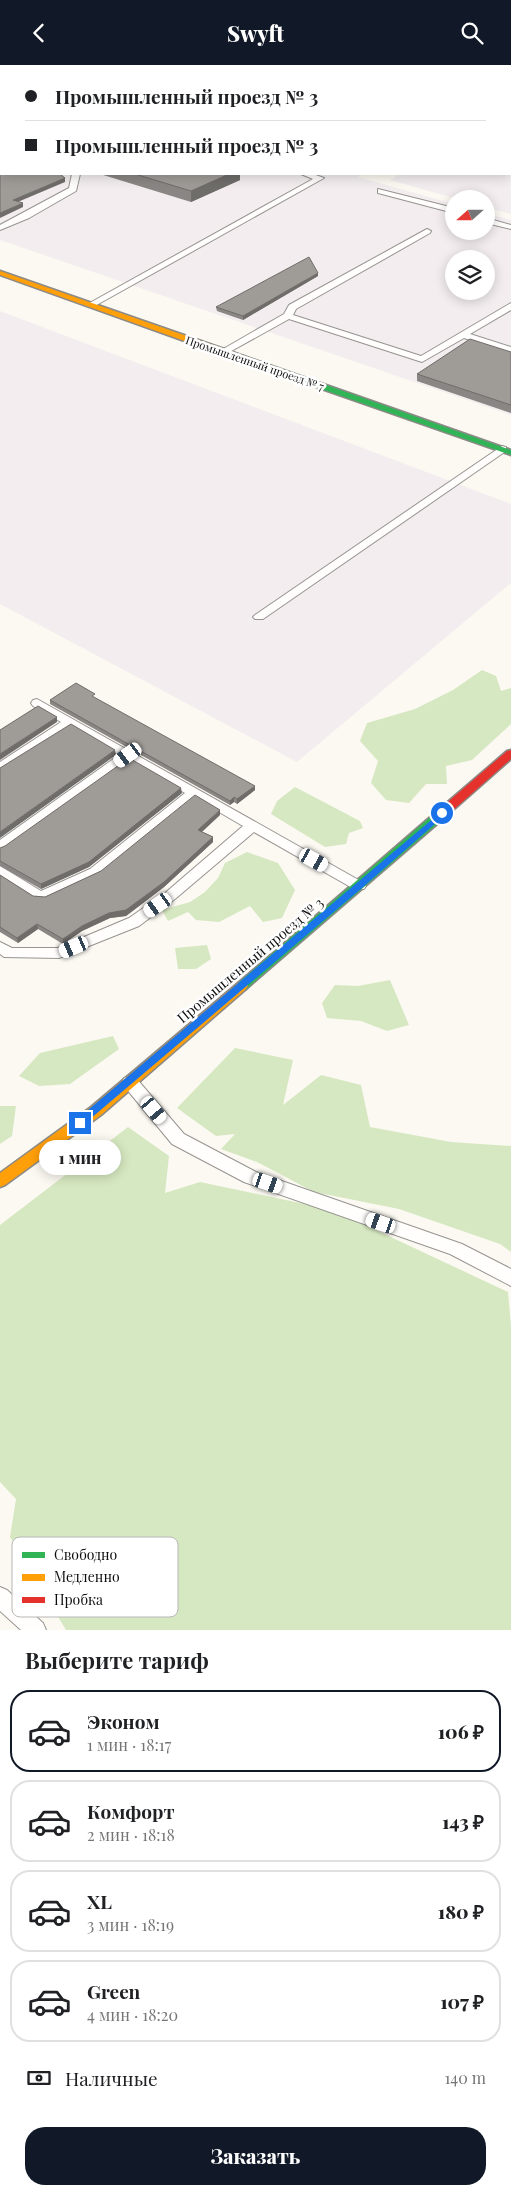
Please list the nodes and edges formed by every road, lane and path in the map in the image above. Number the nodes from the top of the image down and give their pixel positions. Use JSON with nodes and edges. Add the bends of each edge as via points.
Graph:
{"nodes":[{"id":1,"x":75,"y":175,"type":"edge"},
{"id":2,"x":308,"y":175,"type":"edge"},
{"id":3,"x":381,"y":191,"type":"dead end"},
{"id":4,"x":445,"y":209,"type":"edge"},
{"id":5,"x":495,"y":223,"type":"edge"},
{"id":6,"x":511,"y":227,"type":"edge"},
{"id":7,"x":0,"y":228,"type":"edge"},
{"id":8,"x":427,"y":231,"type":"dead end"},
{"id":9,"x":0,"y":273,"type":"edge"},
{"id":10,"x":90,"y":305,"type":"junction"},
{"id":11,"x":511,"y":306,"type":"edge"},
{"id":12,"x":288,"y":316,"type":"junction"},
{"id":13,"x":462,"y":335,"type":"junction"},
{"id":14,"x":511,"y":350,"type":"edge"},
{"id":15,"x":223,"y":352,"type":"junction"},
{"id":16,"x":507,"y":451,"type":"edge"},
{"id":17,"x":259,"y":617,"type":"dead end"},
{"id":18,"x":37,"y":703,"type":"dead end"},
{"id":19,"x":70,"y":722,"type":"junction"},
{"id":20,"x":511,"y":753,"type":"edge"},
{"id":21,"x":128,"y":755,"type":"junction"},
{"id":22,"x":0,"y":769,"type":"edge"},
{"id":23,"x":194,"y":792,"type":"junction"},
{"id":24,"x":252,"y":826,"type":"junction"},
{"id":25,"x":0,"y":847,"type":"edge"},
{"id":26,"x":0,"y":871,"type":"edge"},
{"id":27,"x":360,"y":886,"type":"junction"},
{"id":28,"x":0,"y":947,"type":"edge"},
{"id":29,"x":130,"y":1082,"type":"junction"},
{"id":30,"x":0,"y":1181,"type":"edge"},
{"id":31,"x":511,"y":1278,"type":"edge"},
{"id":32,"x":0,"y":1597,"type":"edge"},
{"id":33,"x":12,"y":1608,"type":"edge"},
{"id":34,"x":22,"y":1617,"type":"edge"},
{"id":35,"x":36,"y":1630,"type":"edge"}],
"edges":[{"from":1,"to":7,"type":"lane","via":[[73,189]]},
{"from":2,"to":10,"type":"lane","via":[[320,178]]},
{"from":3,"to":4,"type":"lane"},
{"from":5,"to":6,"type":"lane"},
{"from":8,"to":12,"type":"lane","via":[[292,307]]},
{"from":9,"to":10,"type":"street","name":"Промышленный проезд № 7"},
{"from":10,"to":15,"type":"street","name":"Промышленный проезд № 7"},
{"from":11,"to":13,"type":"lane"},
{"from":12,"to":13,"type":"lane","via":[[422,359]]},
{"from":12,"to":15,"type":"lane"},
{"from":13,"to":14,"type":"lane"},
{"from":15,"to":16,"type":"street","name":"Промышленный проезд № 7"},
{"from":16,"to":17,"type":"lane"},
{"from":18,"to":19,"type":"lane"},
{"from":19,"to":21,"type":"lane"},
{"from":19,"to":22,"type":"lane"},
{"from":20,"to":27,"type":"street","name":"Промышленный проезд № 3"},
{"from":21,"to":23,"type":"lane"},
{"from":21,"to":25,"type":"lane"},
{"from":23,"to":24,"type":"lane"},
{"from":23,"to":26,"type":"lane","via":[[95,872],[40,897]]},
{"from":24,"to":27,"type":"lane"},
{"from":24,"to":28,"type":"lane","via":[[170,896],[134,922],[59,953],[9,953]]},
{"from":27,"to":29,"type":"street","name":"Промышленный проезд № 3"},
{"from":29,"to":30,"type":"street","name":"Промышленный проезд № 3"},
{"from":29,"to":31,"type":"lane","via":[[178,1139],[242,1173],[456,1249]]},
{"from":32,"to":33,"type":"lane"},
{"from":34,"to":35,"type":"lane"}]}
